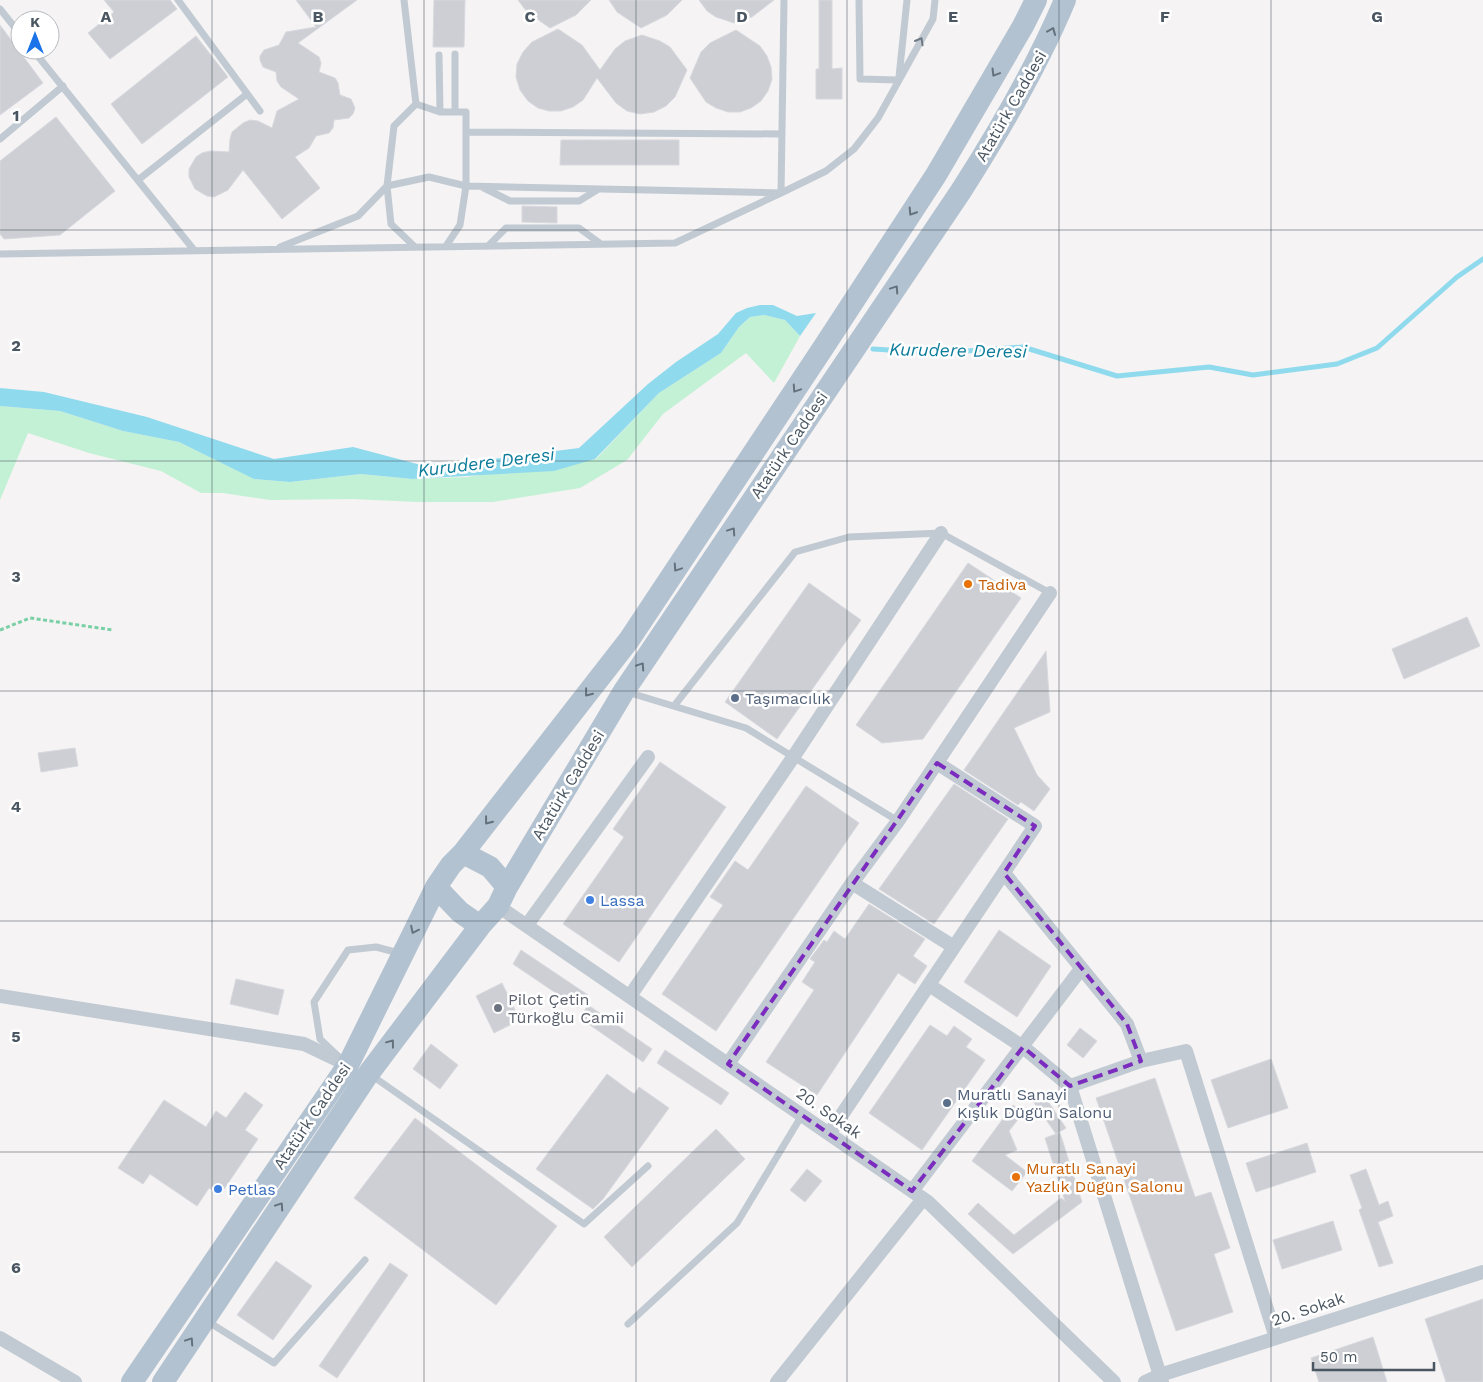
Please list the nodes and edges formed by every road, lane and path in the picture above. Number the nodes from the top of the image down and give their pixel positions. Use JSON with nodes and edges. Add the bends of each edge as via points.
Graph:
{"nodes":[{"id":1,"x":178,"y":0,"type":"edge"},
{"id":2,"x":404,"y":0,"type":"edge"},
{"id":3,"x":784,"y":0,"type":"edge"},
{"id":4,"x":859,"y":0,"type":"edge"},
{"id":5,"x":907,"y":0,"type":"edge"},
{"id":6,"x":935,"y":0,"type":"edge"},
{"id":7,"x":1036,"y":0,"type":"edge"},
{"id":8,"x":1065,"y":0,"type":"edge"},
{"id":9,"x":0,"y":9,"type":"edge"},
{"id":10,"x":10,"y":22,"type":"edge"},
{"id":11,"x":455,"y":54,"type":"dead end"},
{"id":12,"x":439,"y":55,"type":"dead end"},
{"id":13,"x":41,"y":60,"type":"edge"},
{"id":14,"x":898,"y":80,"type":"junction"},
{"id":15,"x":63,"y":86,"type":"junction"},
{"id":16,"x":247,"y":94,"type":"junction"},
{"id":17,"x":416,"y":104,"type":"junction"},
{"id":18,"x":260,"y":111,"type":"dead end"},
{"id":19,"x":440,"y":112,"type":"junction"},
{"id":20,"x":455,"y":112,"type":"junction"},
{"id":21,"x":466,"y":132,"type":"junction"},
{"id":22,"x":782,"y":134,"type":"junction"},
{"id":23,"x":0,"y":139,"type":"edge"},
{"id":24,"x":138,"y":180,"type":"junction"},
{"id":25,"x":387,"y":186,"type":"junction"},
{"id":26,"x":466,"y":186,"type":"junction"},
{"id":27,"x":479,"y":186,"type":"junction"},
{"id":28,"x":598,"y":189,"type":"junction"},
{"id":29,"x":781,"y":193,"type":"junction"},
{"id":30,"x":601,"y":244,"type":"junction"},
{"id":31,"x":489,"y":245,"type":"junction"},
{"id":32,"x":446,"y":246,"type":"junction"},
{"id":33,"x":415,"y":247,"type":"junction"},
{"id":34,"x":274,"y":249,"type":"junction"},
{"id":35,"x":194,"y":250,"type":"junction"},
{"id":36,"x":0,"y":254,"type":"edge"},
{"id":37,"x":940,"y":533,"type":"junction"},
{"id":38,"x":1050,"y":593,"type":"joint"},
{"id":39,"x":0,"y":630,"type":"edge"},
{"id":40,"x":113,"y":630,"type":"dead end"},
{"id":41,"x":624,"y":691,"type":"junction"},
{"id":42,"x":674,"y":706,"type":"junction"},
{"id":43,"x":794,"y":756,"type":"junction"},
{"id":44,"x":648,"y":757,"type":"dead end"},
{"id":45,"x":937,"y":763,"type":"junction"},
{"id":46,"x":898,"y":820,"type":"junction"},
{"id":47,"x":463,"y":853,"type":"junction"},
{"id":48,"x":1004,"y":873,"type":"junction"},
{"id":49,"x":852,"y":883,"type":"junction"},
{"id":50,"x":436,"y":887,"type":"junction"},
{"id":51,"x":502,"y":897,"type":"junction"},
{"id":52,"x":528,"y":925,"type":"junction"},
{"id":53,"x":480,"y":926,"type":"junction"},
{"id":54,"x":954,"y":947,"type":"junction"},
{"id":55,"x":402,"y":954,"type":"junction"},
{"id":56,"x":1081,"y":969,"type":"junction"},
{"id":57,"x":929,"y":985,"type":"junction"},
{"id":58,"x":0,"y":996,"type":"edge"},
{"id":59,"x":630,"y":996,"type":"junction"},
{"id":60,"x":1023,"y":1048,"type":"junction"},
{"id":61,"x":1141,"y":1061,"type":"junction"},
{"id":62,"x":728,"y":1064,"type":"junction"},
{"id":63,"x":348,"y":1065,"type":"junction"},
{"id":64,"x":369,"y":1073,"type":"junction"},
{"id":65,"x":1070,"y":1086,"type":"junction"},
{"id":66,"x":802,"y":1115,"type":"junction"},
{"id":67,"x":829,"y":1134,"type":"junction"},
{"id":68,"x":648,"y":1166,"type":"dead end"},
{"id":69,"x":918,"y":1195,"type":"junction"},
{"id":70,"x":365,"y":1260,"type":"dead end"},
{"id":71,"x":1483,"y":1272,"type":"edge"},
{"id":72,"x":205,"y":1319,"type":"junction"},
{"id":73,"x":628,"y":1324,"type":"dead end"},
{"id":74,"x":0,"y":1338,"type":"edge"},
{"id":75,"x":1276,"y":1338,"type":"junction"},
{"id":76,"x":1161,"y":1378,"type":"edge"},
{"id":77,"x":76,"y":1382,"type":"edge"},
{"id":78,"x":132,"y":1382,"type":"edge"},
{"id":79,"x":163,"y":1382,"type":"edge"},
{"id":80,"x":777,"y":1382,"type":"edge"},
{"id":81,"x":1114,"y":1382,"type":"edge"},
{"id":82,"x":1145,"y":1382,"type":"edge"}],
"edges":[{"from":1,"to":16,"type":"lane"},
{"from":2,"to":17,"type":"lane"},
{"from":3,"to":22,"type":"lane"},
{"from":4,"to":14,"type":"lane","via":[[860,79]]},
{"from":5,"to":14,"type":"lane"},
{"from":14,"to":6,"type":"lane","one_way":true,"via":[[933,19]]},
{"from":7,"to":47,"type":"main road","name":"Atatürk Caddesi","one_way":true,"via":[[936,175],[629,640]]},
{"from":41,"to":8,"type":"main road","name":"Atatürk Caddesi","one_way":true,"via":[[995,138],[1050,38]]},
{"from":9,"to":10,"type":"lane"},
{"from":11,"to":20,"type":"lane"},
{"from":12,"to":19,"type":"lane"},
{"from":13,"to":15,"type":"lane"},
{"from":14,"to":29,"type":"lane","via":[[878,118],[854,149],[826,171]]},
{"from":15,"to":23,"type":"lane"},
{"from":15,"to":24,"type":"lane"},
{"from":16,"to":18,"type":"lane"},
{"from":16,"to":24,"type":"lane"},
{"from":17,"to":19,"type":"lane"},
{"from":17,"to":25,"type":"lane","via":[[394,126]]},
{"from":19,"to":20,"type":"lane"},
{"from":20,"to":21,"type":"lane","via":[[466,112]]},
{"from":21,"to":22,"type":"lane"},
{"from":21,"to":26,"type":"lane"},
{"from":22,"to":29,"type":"lane"},
{"from":24,"to":35,"type":"lane"},
{"from":25,"to":26,"type":"lane","via":[[428,177]]},
{"from":25,"to":33,"type":"lane","via":[[391,224]]},
{"from":25,"to":34,"type":"lane","via":[[358,216]]},
{"from":26,"to":27,"type":"lane"},
{"from":26,"to":32,"type":"lane","via":[[460,225]]},
{"from":27,"to":28,"type":"lane"},
{"from":27,"to":28,"type":"lane","via":[[510,200],[579,201]]},
{"from":28,"to":29,"type":"lane"},
{"from":29,"to":30,"type":"lane","via":[[675,242]]},
{"from":30,"to":31,"type":"lane"},
{"from":30,"to":31,"type":"lane","via":[[579,228],[506,228]]},
{"from":31,"to":32,"type":"lane"},
{"from":32,"to":33,"type":"lane"},
{"from":33,"to":34,"type":"lane"},
{"from":34,"to":35,"type":"lane"},
{"from":35,"to":36,"type":"lane"},
{"from":37,"to":38,"type":"lane"},
{"from":37,"to":42,"type":"lane","via":[[849,536],[795,552]]},
{"from":37,"to":43,"type":"street"},
{"from":38,"to":45,"type":"street"},
{"from":39,"to":40,"type":"path","via":[[30,618]]},
{"from":41,"to":42,"type":"lane"},
{"from":41,"to":51,"type":"main road","name":"Atatürk Caddesi"},
{"from":42,"to":43,"type":"lane","via":[[746,728]]},
{"from":43,"to":46,"type":"lane"},
{"from":43,"to":59,"type":"street"},
{"from":44,"to":52,"type":"street"},
{"from":45,"to":46,"type":"street"},
{"from":45,"to":48,"type":"street","via":[[1035,826]]},
{"from":46,"to":49,"type":"street"},
{"from":47,"to":50,"type":"main road","name":"Atatürk Caddesi"},
{"from":47,"to":51,"type":"main road","via":[[490,868]]},
{"from":48,"to":54,"type":"street"},
{"from":48,"to":56,"type":"street"},
{"from":49,"to":54,"type":"street"},
{"from":49,"to":62,"type":"street"},
{"from":50,"to":53,"type":"main road","via":[[460,912]]},
{"from":50,"to":55,"type":"main road","name":"Atatürk Caddesi","one_way":true},
{"from":51,"to":52,"type":"street","name":"20. Sokak"},
{"from":51,"to":53,"type":"main road","name":"Atatürk Caddesi"},
{"from":52,"to":59,"type":"street","name":"20. Sokak"},
{"from":64,"to":53,"type":"main road","name":"Atatürk Caddesi","one_way":true},
{"from":54,"to":57,"type":"street"},
{"from":55,"to":63,"type":"main road","name":"Atatürk Caddesi"},
{"from":55,"to":63,"type":"lane","via":[[376,947],[348,950],[314,1002],[320,1039]]},
{"from":56,"to":60,"type":"street"},
{"from":56,"to":61,"type":"street","via":[[1127,1024]]},
{"from":57,"to":60,"type":"street"},
{"from":57,"to":67,"type":"street"},
{"from":58,"to":63,"type":"street","via":[[304,1044]]},
{"from":59,"to":62,"type":"street","name":"20. Sokak"},
{"from":60,"to":65,"type":"street"},
{"from":60,"to":69,"type":"street"},
{"from":61,"to":65,"type":"street"},
{"from":61,"to":75,"type":"street","via":[[1186,1051]]},
{"from":62,"to":66,"type":"street","name":"20. Sokak"},
{"from":63,"to":78,"type":"main road","name":"Atatürk Caddesi"},
{"from":64,"to":68,"type":"lane","via":[[584,1224]]},
{"from":72,"to":64,"type":"main road","name":"Atatürk Caddesi","one_way":true},
{"from":65,"to":76,"type":"street"},
{"from":66,"to":67,"type":"street","name":"20. Sokak"},
{"from":66,"to":73,"type":"lane","via":[[737,1223]]},
{"from":67,"to":69,"type":"street","name":"20. Sokak"},
{"from":69,"to":80,"type":"street"},
{"from":69,"to":81,"type":"street","name":"20. Sokak"},
{"from":70,"to":72,"type":"lane","via":[[274,1363]]},
{"from":71,"to":75,"type":"street","name":"20. Sokak"},
{"from":79,"to":72,"type":"main road","name":"Atatürk Caddesi","one_way":true},
{"from":74,"to":77,"type":"street"},
{"from":75,"to":76,"type":"street","name":"20. Sokak"},
{"from":76,"to":82,"type":"street","name":"20. Sokak"}]}
